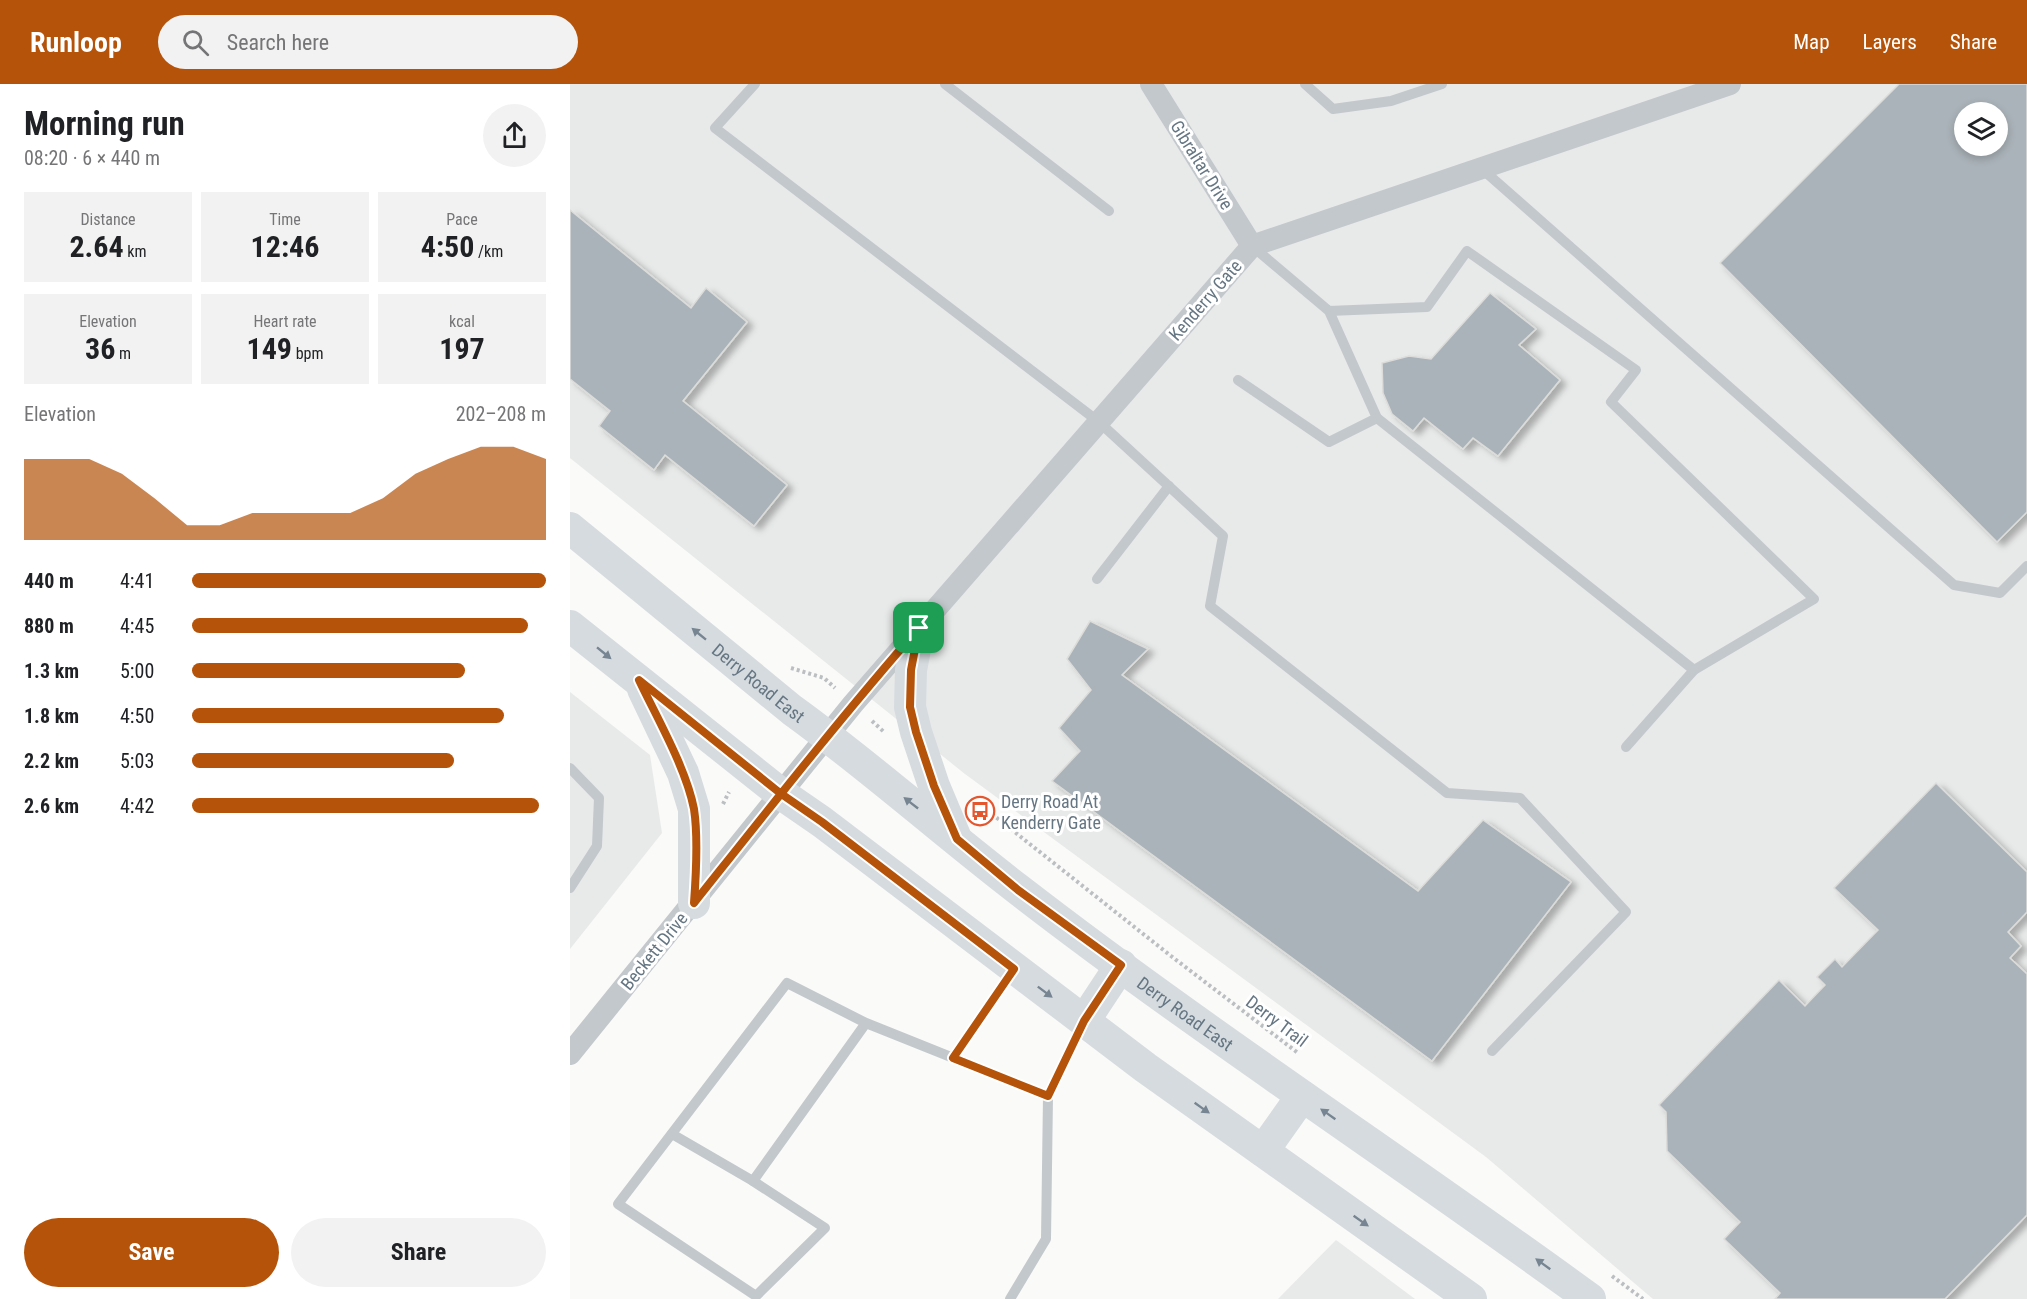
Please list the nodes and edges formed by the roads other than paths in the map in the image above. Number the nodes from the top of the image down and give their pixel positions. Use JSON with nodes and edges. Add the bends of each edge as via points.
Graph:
{"nodes":[{"id":1,"x":755,"y":84,"type":"edge"},
{"id":2,"x":945,"y":84,"type":"edge"},
{"id":3,"x":1151,"y":84,"type":"edge"},
{"id":4,"x":1305,"y":84,"type":"edge"},
{"id":5,"x":1442,"y":84,"type":"edge"},
{"id":6,"x":1730,"y":84,"type":"edge"},
{"id":7,"x":1482,"y":169,"type":"junction"},
{"id":8,"x":1109,"y":211,"type":"dead end"},
{"id":9,"x":1252,"y":246,"type":"junction"},
{"id":10,"x":1329,"y":311,"type":"junction"},
{"id":11,"x":1238,"y":380,"type":"dead end"},
{"id":12,"x":1377,"y":418,"type":"junction"},
{"id":13,"x":1099,"y":422,"type":"junction"},
{"id":14,"x":1169,"y":486,"type":"junction"},
{"id":15,"x":570,"y":528,"type":"edge"},
{"id":16,"x":2027,"y":566,"type":"edge"},
{"id":17,"x":1097,"y":579,"type":"dead end"},
{"id":18,"x":570,"y":626,"type":"edge"},
{"id":19,"x":919,"y":628,"type":"junction"},
{"id":20,"x":1694,"y":670,"type":"junction"},
{"id":21,"x":639,"y":680,"type":"junction"},
{"id":22,"x":827,"y":735,"type":"junction"},
{"id":23,"x":1626,"y":747,"type":"dead end"},
{"id":24,"x":570,"y":768,"type":"edge"},
{"id":25,"x":780,"y":793,"type":"junction"},
{"id":26,"x":957,"y":839,"type":"junction"},
{"id":27,"x":570,"y":888,"type":"edge"},
{"id":28,"x":694,"y":903,"type":"junction"},
{"id":29,"x":1121,"y":965,"type":"junction"},
{"id":30,"x":1014,"y":969,"type":"junction"},
{"id":31,"x":1084,"y":1021,"type":"junction"},
{"id":32,"x":866,"y":1023,"type":"junction"},
{"id":33,"x":1492,"y":1051,"type":"dead end"},
{"id":34,"x":570,"y":1054,"type":"edge"},
{"id":35,"x":953,"y":1058,"type":"junction"},
{"id":36,"x":1048,"y":1096,"type":"junction"},
{"id":37,"x":1302,"y":1096,"type":"junction"},
{"id":38,"x":672,"y":1134,"type":"junction"},
{"id":39,"x":1263,"y":1151,"type":"junction"},
{"id":40,"x":753,"y":1181,"type":"junction"},
{"id":41,"x":1010,"y":1299,"type":"edge"},
{"id":42,"x":1471,"y":1299,"type":"edge"},
{"id":43,"x":1590,"y":1299,"type":"edge"}],
"edges":[{"from":1,"to":13,"type":"lane","via":[[715,128]]},
{"from":2,"to":8,"type":"lane"},
{"from":3,"to":9,"type":"street","name":"Gibraltar Drive"},
{"from":4,"to":5,"type":"lane","via":[[1334,109],[1391,101]]},
{"from":6,"to":7,"type":"street","name":"Kenderry Gate"},
{"from":7,"to":9,"type":"street","name":"Kenderry Gate"},
{"from":7,"to":16,"type":"lane","via":[[1954,585],[2000,593]]},
{"from":9,"to":10,"type":"lane"},
{"from":9,"to":13,"type":"street","name":"Kenderry Gate"},
{"from":10,"to":12,"type":"lane"},
{"from":10,"to":20,"type":"lane","via":[[1427,307],[1467,251],[1636,370],[1611,402],[1814,599]]},
{"from":11,"to":12,"type":"lane","via":[[1329,441]]},
{"from":12,"to":20,"type":"lane"},
{"from":13,"to":14,"type":"lane"},
{"from":13,"to":19,"type":"street","name":"Kenderry Gate"},
{"from":14,"to":17,"type":"lane"},
{"from":14,"to":33,"type":"lane","via":[[1223,536],[1210,606],[1447,793],[1520,798],[1626,912]]},
{"from":22,"to":15,"type":"main road","name":"Derry Road East","one_way":true,"via":[[792,711]]},
{"from":18,"to":21,"type":"main road","one_way":true},
{"from":19,"to":22,"type":"street","name":"Kenderry Gate"},
{"from":19,"to":26,"type":"main road","via":[[911,670],[910,707],[934,786]]},
{"from":20,"to":23,"type":"lane"},
{"from":21,"to":25,"type":"main road"},
{"from":21,"to":28,"type":"main road","via":[[682,773],[694,809]]},
{"from":22,"to":25,"type":"street","name":"Beckett Drive"},
{"from":26,"to":22,"type":"main road","name":"Derry Road East","one_way":true},
{"from":24,"to":27,"type":"lane","via":[[599,798],[597,846]]},
{"from":25,"to":28,"type":"street","name":"Beckett Drive"},
{"from":25,"to":30,"type":"main road"},
{"from":26,"to":29,"type":"main road","name":"Derry Road East","via":[[1018,890]]},
{"from":28,"to":34,"type":"street","name":"Beckett Drive"},
{"from":29,"to":31,"type":"main road"},
{"from":29,"to":37,"type":"main road","name":"Derry Road East"},
{"from":30,"to":31,"type":"main road","one_way":true},
{"from":30,"to":35,"type":"lane"},
{"from":31,"to":36,"type":"lane"},
{"from":31,"to":39,"type":"main road","one_way":true},
{"from":32,"to":35,"type":"lane"},
{"from":32,"to":38,"type":"lane","via":[[787,983]]},
{"from":32,"to":40,"type":"lane"},
{"from":35,"to":36,"type":"lane"},
{"from":36,"to":41,"type":"lane","via":[[1046,1239]]},
{"from":37,"to":39,"type":"main road"},
{"from":43,"to":37,"type":"main road","name":"Derry Road East","one_way":true},
{"from":38,"to":40,"type":"lane"},
{"from":38,"to":40,"type":"lane","via":[[618,1204],[756,1296],[825,1228]]},
{"from":39,"to":42,"type":"main road","one_way":true}]}
